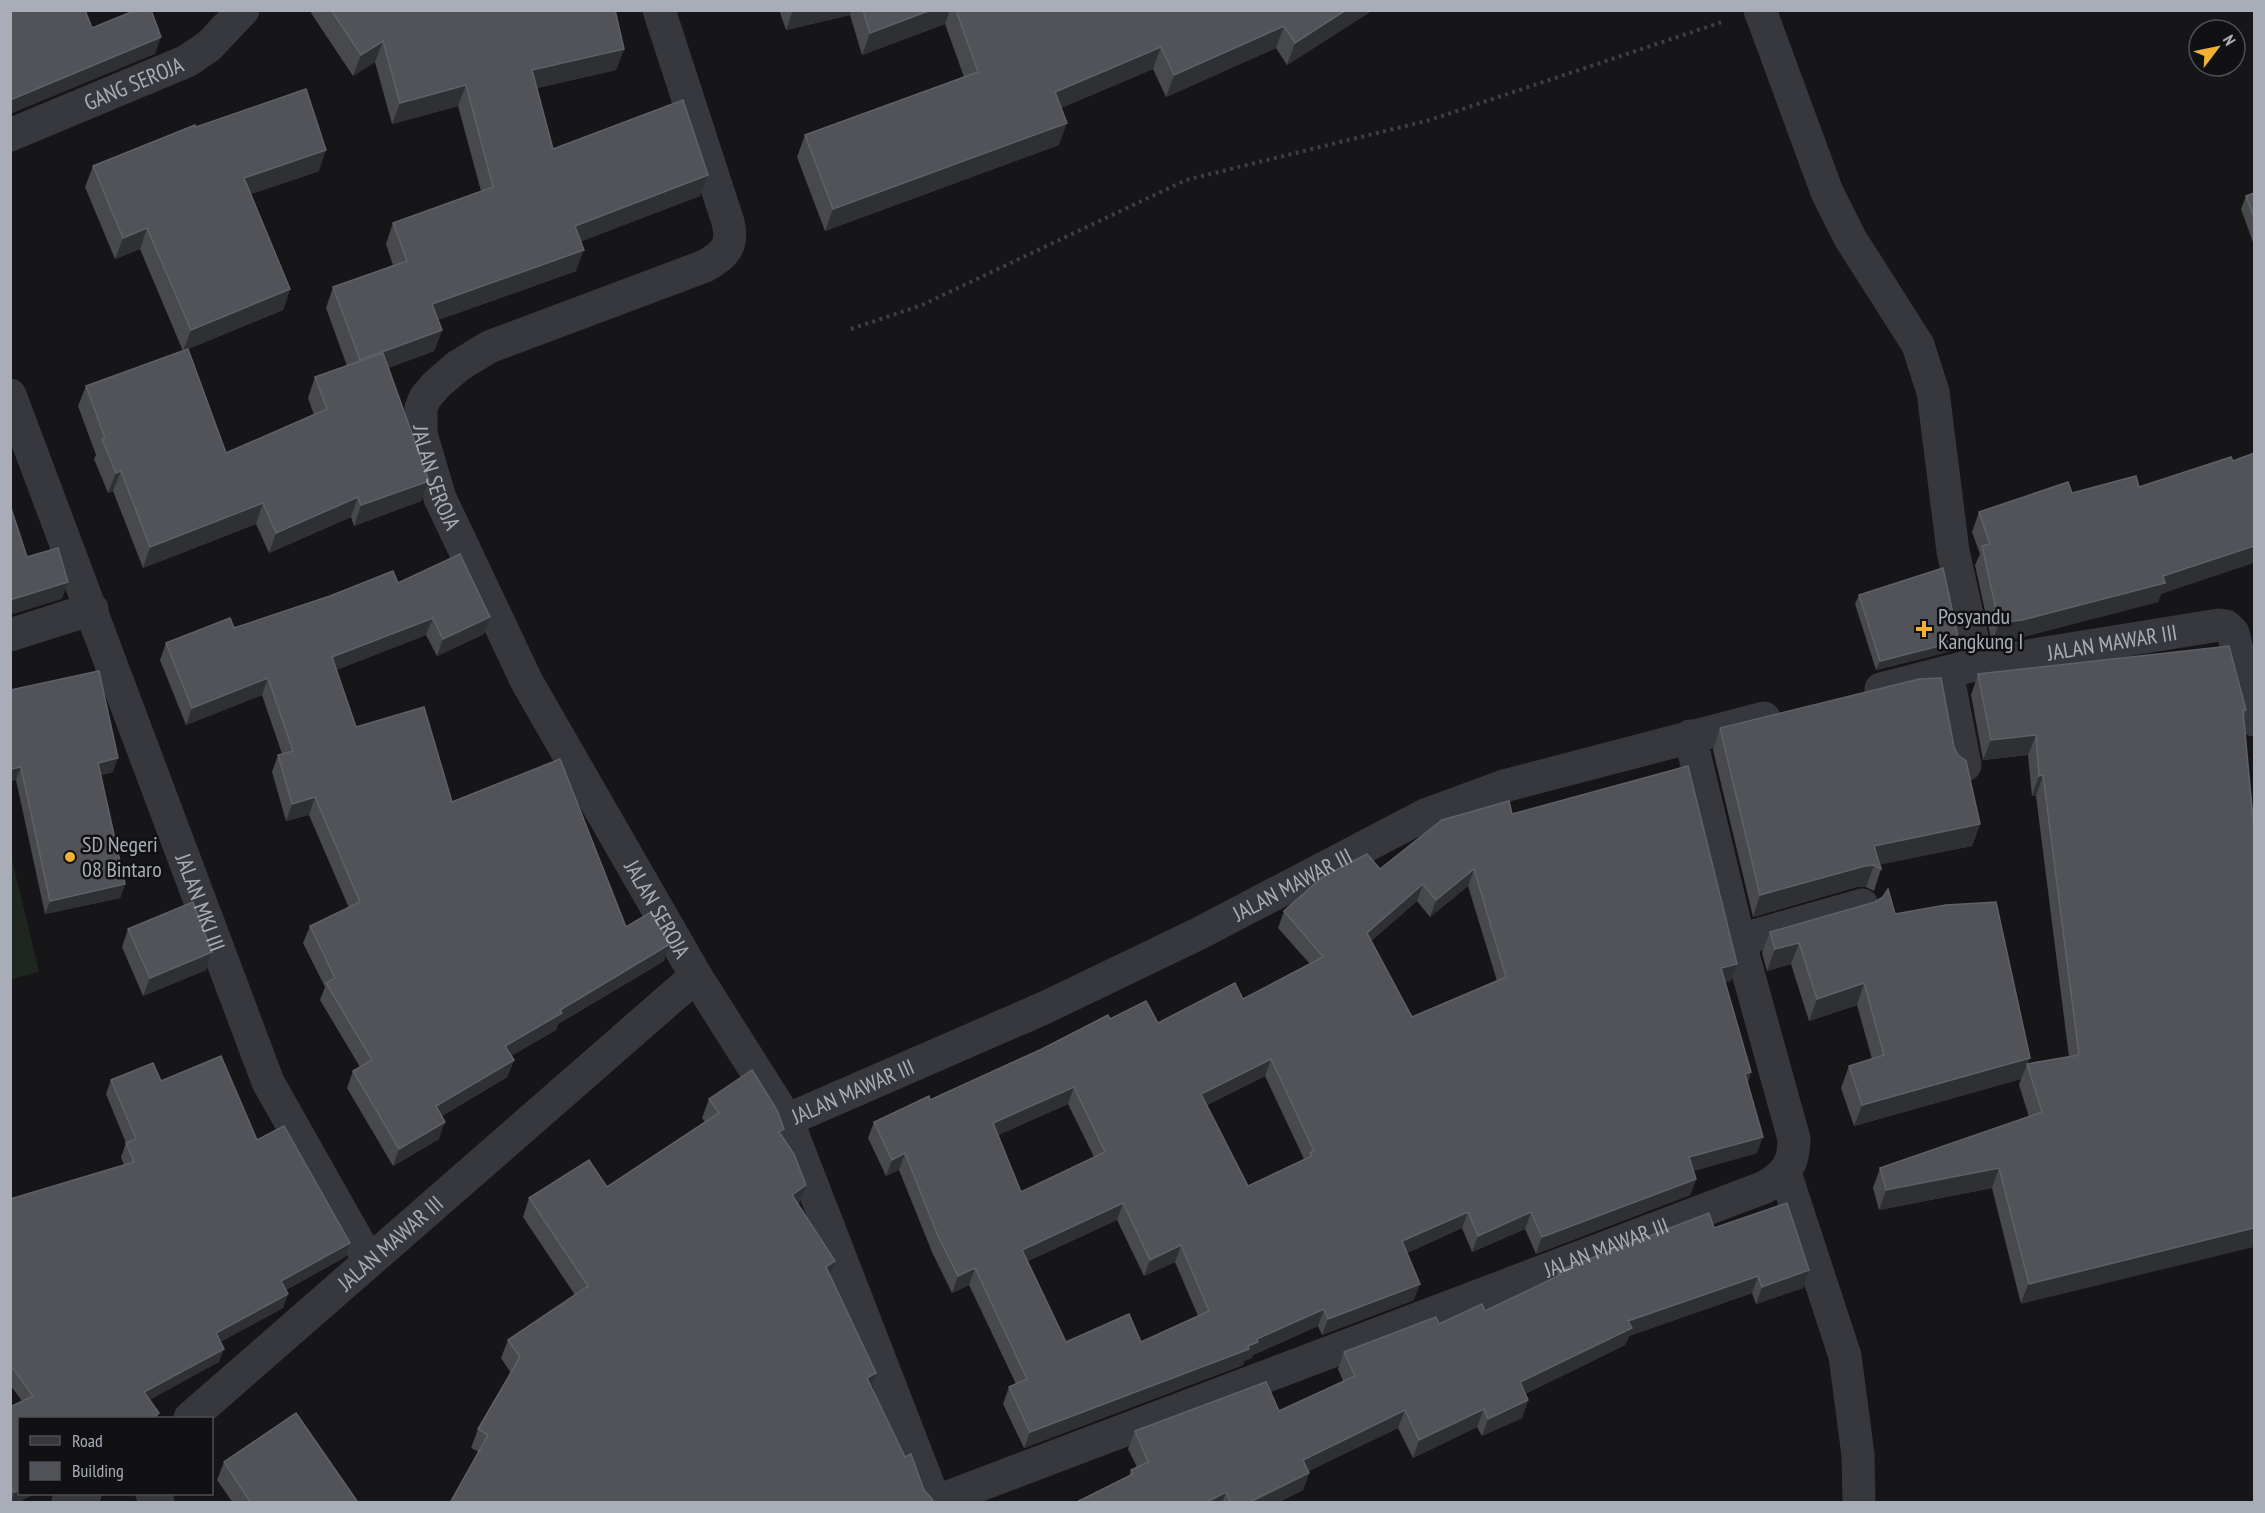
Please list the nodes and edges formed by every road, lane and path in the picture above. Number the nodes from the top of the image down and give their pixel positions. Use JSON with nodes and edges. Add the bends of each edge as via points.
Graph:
{"nodes":[{"id":1,"x":243,"y":10,"type":"edge"},
{"id":2,"x":659,"y":10,"type":"edge"},
{"id":3,"x":1747,"y":14,"type":"edge"},
{"id":4,"x":10,"y":135,"type":"edge"},
{"id":5,"x":851,"y":329,"type":"dead end"},
{"id":6,"x":10,"y":395,"type":"edge"},
{"id":7,"x":92,"y":609,"type":"junction"},
{"id":8,"x":10,"y":635,"type":"edge"},
{"id":9,"x":1978,"y":664,"type":"junction"},
{"id":10,"x":1947,"y":672,"type":"junction"},
{"id":11,"x":1858,"y":695,"type":"edge"},
{"id":12,"x":1791,"y":711,"type":"edge"},
{"id":13,"x":2254,"y":720,"type":"edge"},
{"id":14,"x":1690,"y":736,"type":"junction"},
{"id":15,"x":1965,"y":765,"type":"edge"},
{"id":16,"x":1862,"y":905,"type":"edge"},
{"id":17,"x":1739,"y":940,"type":"junction"},
{"id":18,"x":696,"y":976,"type":"junction"},
{"id":19,"x":787,"y":1120,"type":"junction"},
{"id":20,"x":1785,"y":1173,"type":"junction"},
{"id":21,"x":369,"y":1261,"type":"junction"},
{"id":22,"x":192,"y":1417,"type":"edge"},
{"id":23,"x":83,"y":1495,"type":"edge"},
{"id":24,"x":68,"y":1503,"type":"edge"},
{"id":25,"x":935,"y":1503,"type":"edge"},
{"id":26,"x":1858,"y":1503,"type":"edge"}],
"edges":[{"from":1,"to":4,"type":"street","name":"GANG SEROJA","via":[[209,46],[187,61]]},
{"from":2,"to":18,"type":"street","name":"JALAN SEROJA","via":[[728,222],[727,248],[705,266],[489,347],[458,366],[425,398],[421,434],[440,498],[527,682]]},
{"from":3,"to":5,"type":"path","via":[[1430,120],[1186,180],[922,305]]},
{"from":3,"to":9,"type":"street","via":[[1850,238],[1918,345],[1926,365],[1933,392],[1953,551]]},
{"from":6,"to":7,"type":"street","name":"JALAN MKJ III"},
{"from":7,"to":8,"type":"street"},
{"from":7,"to":21,"type":"street","name":"JALAN MKJ III","via":[[268,1082]]},
{"from":9,"to":10,"type":"street","name":"JALAN MAWAR III"},
{"from":9,"to":13,"type":"street","name":"JALAN MAWAR III","via":[[2223,625],[2233,633]]},
{"from":10,"to":11,"type":"street","name":"JALAN MAWAR III"},
{"from":10,"to":15,"type":"street"},
{"from":12,"to":14,"type":"street","name":"JALAN MAWAR III"},
{"from":14,"to":17,"type":"street"},
{"from":14,"to":19,"type":"street","name":"JALAN MAWAR III","via":[[1504,786],[1425,814],[1200,933],[1055,1003]]},
{"from":16,"to":17,"type":"street"},
{"from":17,"to":20,"type":"street","via":[[1794,1139],[1792,1160]]},
{"from":18,"to":19,"type":"street","name":"JALAN MAWAR III"},
{"from":18,"to":21,"type":"street","name":"JALAN MAWAR III"},
{"from":19,"to":25,"type":"street"},
{"from":20,"to":25,"type":"street","name":"JALAN MAWAR III","via":[[1765,1187]]},
{"from":20,"to":26,"type":"street","via":[[1845,1356],[1858,1455]]},
{"from":21,"to":22,"type":"street","name":"JALAN MAWAR III"},
{"from":23,"to":24,"type":"street"}]}
